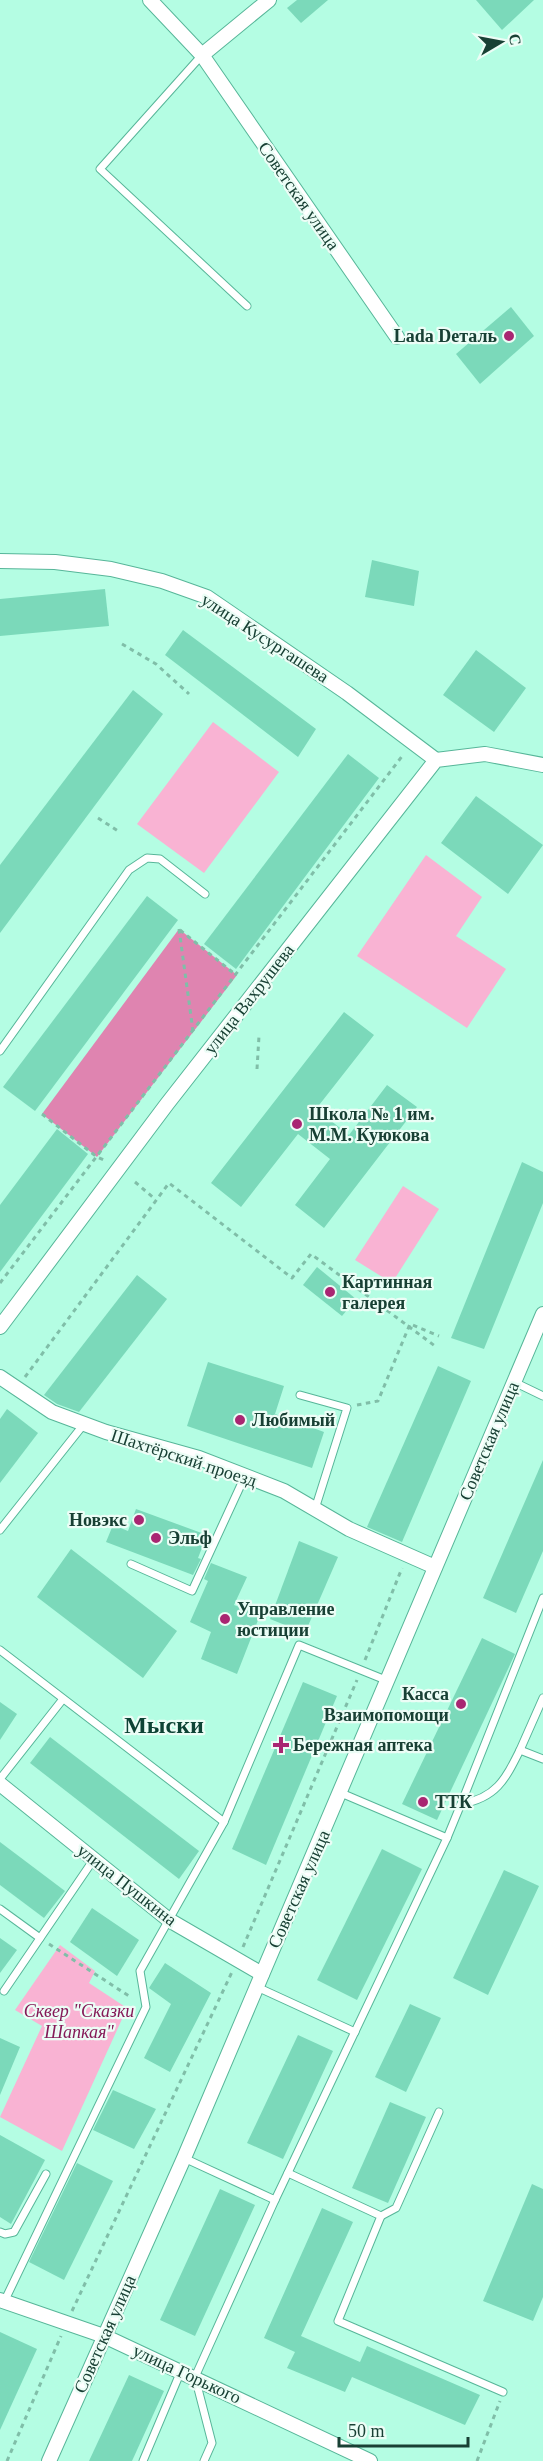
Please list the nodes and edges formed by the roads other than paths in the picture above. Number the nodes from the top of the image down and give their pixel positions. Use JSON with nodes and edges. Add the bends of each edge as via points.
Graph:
{"nodes":[{"id":1,"x":150,"y":0,"type":"edge"},
{"id":2,"x":269,"y":0,"type":"edge"},
{"id":3,"x":202,"y":55,"type":"junction"},
{"id":4,"x":247,"y":306,"type":"dead end"},
{"id":5,"x":397,"y":337,"type":"dead end"},
{"id":6,"x":0,"y":561,"type":"edge"},
{"id":7,"x":436,"y":760,"type":"junction"},
{"id":8,"x":543,"y":765,"type":"edge"},
{"id":9,"x":205,"y":894,"type":"dead end"},
{"id":10,"x":0,"y":1051,"type":"edge"},
{"id":11,"x":543,"y":1314,"type":"edge"},
{"id":12,"x":0,"y":1327,"type":"edge"},
{"id":13,"x":0,"y":1377,"type":"edge"},
{"id":14,"x":514,"y":1382,"type":"junction"},
{"id":15,"x":300,"y":1395,"type":"dead end"},
{"id":16,"x":543,"y":1396,"type":"edge"},
{"id":17,"x":84,"y":1424,"type":"junction"},
{"id":18,"x":245,"y":1476,"type":"junction"},
{"id":19,"x":315,"y":1509,"type":"junction"},
{"id":20,"x":0,"y":1530,"type":"edge"},
{"id":21,"x":131,"y":1564,"type":"dead end"},
{"id":22,"x":435,"y":1567,"type":"junction"},
{"id":23,"x":543,"y":1598,"type":"edge"},
{"id":24,"x":0,"y":1650,"type":"edge"},
{"id":25,"x":388,"y":1681,"type":"junction"},
{"id":26,"x":543,"y":1698,"type":"edge"},
{"id":27,"x":63,"y":1699,"type":"junction"},
{"id":28,"x":520,"y":1750,"type":"junction"},
{"id":29,"x":543,"y":1760,"type":"edge"},
{"id":30,"x":0,"y":1779,"type":"edge"},
{"id":31,"x":0,"y":1784,"type":"edge"},
{"id":32,"x":341,"y":1793,"type":"junction"},
{"id":33,"x":461,"y":1804,"type":"junction"},
{"id":34,"x":224,"y":1822,"type":"junction"},
{"id":35,"x":447,"y":1838,"type":"junction"},
{"id":36,"x":94,"y":1859,"type":"junction"},
{"id":37,"x":0,"y":1909,"type":"edge"},
{"id":38,"x":169,"y":1920,"type":"junction"},
{"id":39,"x":40,"y":1938,"type":"junction"},
{"id":40,"x":262,"y":1974,"type":"junction"},
{"id":41,"x":256,"y":1987,"type":"junction"},
{"id":42,"x":4,"y":1991,"type":"dead end"},
{"id":43,"x":355,"y":2032,"type":"junction"},
{"id":44,"x":439,"y":2112,"type":"dead end"},
{"id":45,"x":184,"y":2158,"type":"junction"},
{"id":46,"x":288,"y":2173,"type":"junction"},
{"id":47,"x":46,"y":2174,"type":"dead end"},
{"id":48,"x":275,"y":2200,"type":"junction"},
{"id":49,"x":381,"y":2216,"type":"junction"},
{"id":50,"x":0,"y":2232,"type":"edge"},
{"id":51,"x":2,"y":2301,"type":"edge"},
{"id":52,"x":104,"y":2336,"type":"junction"},
{"id":53,"x":181,"y":2371,"type":"junction"},
{"id":54,"x":195,"y":2378,"type":"junction"},
{"id":55,"x":503,"y":2392,"type":"road end"},
{"id":56,"x":49,"y":2461,"type":"edge"},
{"id":57,"x":142,"y":2461,"type":"edge"},
{"id":58,"x":204,"y":2461,"type":"edge"},
{"id":59,"x":370,"y":2461,"type":"edge"}],
"edges":[{"from":1,"to":3,"type":"street","name":"Советская улица"},
{"from":2,"to":3,"type":"street"},
{"from":3,"to":4,"type":"lane","via":[[100,169]]},
{"from":3,"to":5,"type":"street","name":"Советская улица"},
{"from":6,"to":7,"type":"street","name":"улица Кусургашева","via":[[55,562],[121,571],[207,597]]},
{"from":7,"to":8,"type":"street","via":[[485,754]]},
{"from":7,"to":12,"type":"street","name":"улица Вахрушева","via":[[119,1167]]},
{"from":9,"to":10,"type":"lane","via":[[160,859],[147,858],[129,870]]},
{"from":11,"to":14,"type":"street","name":"Советская улица"},
{"from":13,"to":17,"type":"street","name":"Шахтёрский проезд","via":[[52,1412]]},
{"from":14,"to":16,"type":"lane"},
{"from":14,"to":22,"type":"street","name":"Советская улица"},
{"from":15,"to":19,"type":"lane","via":[[346,1408]]},
{"from":17,"to":18,"type":"street","name":"Шахтёрский проезд"},
{"from":17,"to":20,"type":"lane"},
{"from":18,"to":19,"type":"street","name":"Шахтёрский проезд","via":[[284,1491]]},
{"from":18,"to":21,"type":"lane","via":[[192,1591]]},
{"from":19,"to":22,"type":"street","name":"Шахтёрский проезд","via":[[349,1529]]},
{"from":22,"to":25,"type":"street","name":"Советская улица"},
{"from":23,"to":33,"type":"lane"},
{"from":24,"to":27,"type":"lane"},
{"from":25,"to":32,"type":"street","name":"Советская улица"},
{"from":25,"to":34,"type":"lane","via":[[299,1645]]},
{"from":26,"to":28,"type":"lane"},
{"from":27,"to":30,"type":"lane"},
{"from":27,"to":34,"type":"lane"},
{"from":28,"to":29,"type":"lane"},
{"from":28,"to":33,"type":"lane","via":[[503,1783],[479,1801]]},
{"from":31,"to":36,"type":"street","name":"улица Пушкина"},
{"from":32,"to":35,"type":"lane"},
{"from":32,"to":40,"type":"street","name":"Советская улица"},
{"from":33,"to":35,"type":"lane"},
{"from":34,"to":38,"type":"lane"},
{"from":35,"to":43,"type":"lane"},
{"from":36,"to":38,"type":"street","name":"улица Пушкина"},
{"from":36,"to":39,"type":"lane"},
{"from":37,"to":39,"type":"lane"},
{"from":38,"to":40,"type":"street","name":"улица Пушкина"},
{"from":38,"to":51,"type":"lane","via":[[140,1971],[146,2007]]},
{"from":39,"to":42,"type":"lane"},
{"from":40,"to":41,"type":"street","name":"Советская улица"},
{"from":41,"to":43,"type":"lane"},
{"from":41,"to":45,"type":"street","name":"Советская улица"},
{"from":43,"to":46,"type":"lane"},
{"from":44,"to":49,"type":"lane","via":[[396,2208]]},
{"from":45,"to":48,"type":"lane"},
{"from":45,"to":52,"type":"street","name":"Советская улица"},
{"from":46,"to":48,"type":"lane"},
{"from":46,"to":49,"type":"lane"},
{"from":47,"to":50,"type":"lane","via":[[14,2232]]},
{"from":48,"to":54,"type":"lane"},
{"from":49,"to":55,"type":"lane","via":[[338,2322]]},
{"from":51,"to":52,"type":"street","name":"улица Горького"},
{"from":52,"to":53,"type":"street","name":"улица Горького"},
{"from":52,"to":56,"type":"street","name":"Советская улица"},
{"from":53,"to":54,"type":"street","name":"улица Горького"},
{"from":53,"to":57,"type":"lane"},
{"from":54,"to":58,"type":"lane","via":[[212,2443]]},
{"from":54,"to":59,"type":"street","name":"улица Горького"}]}
